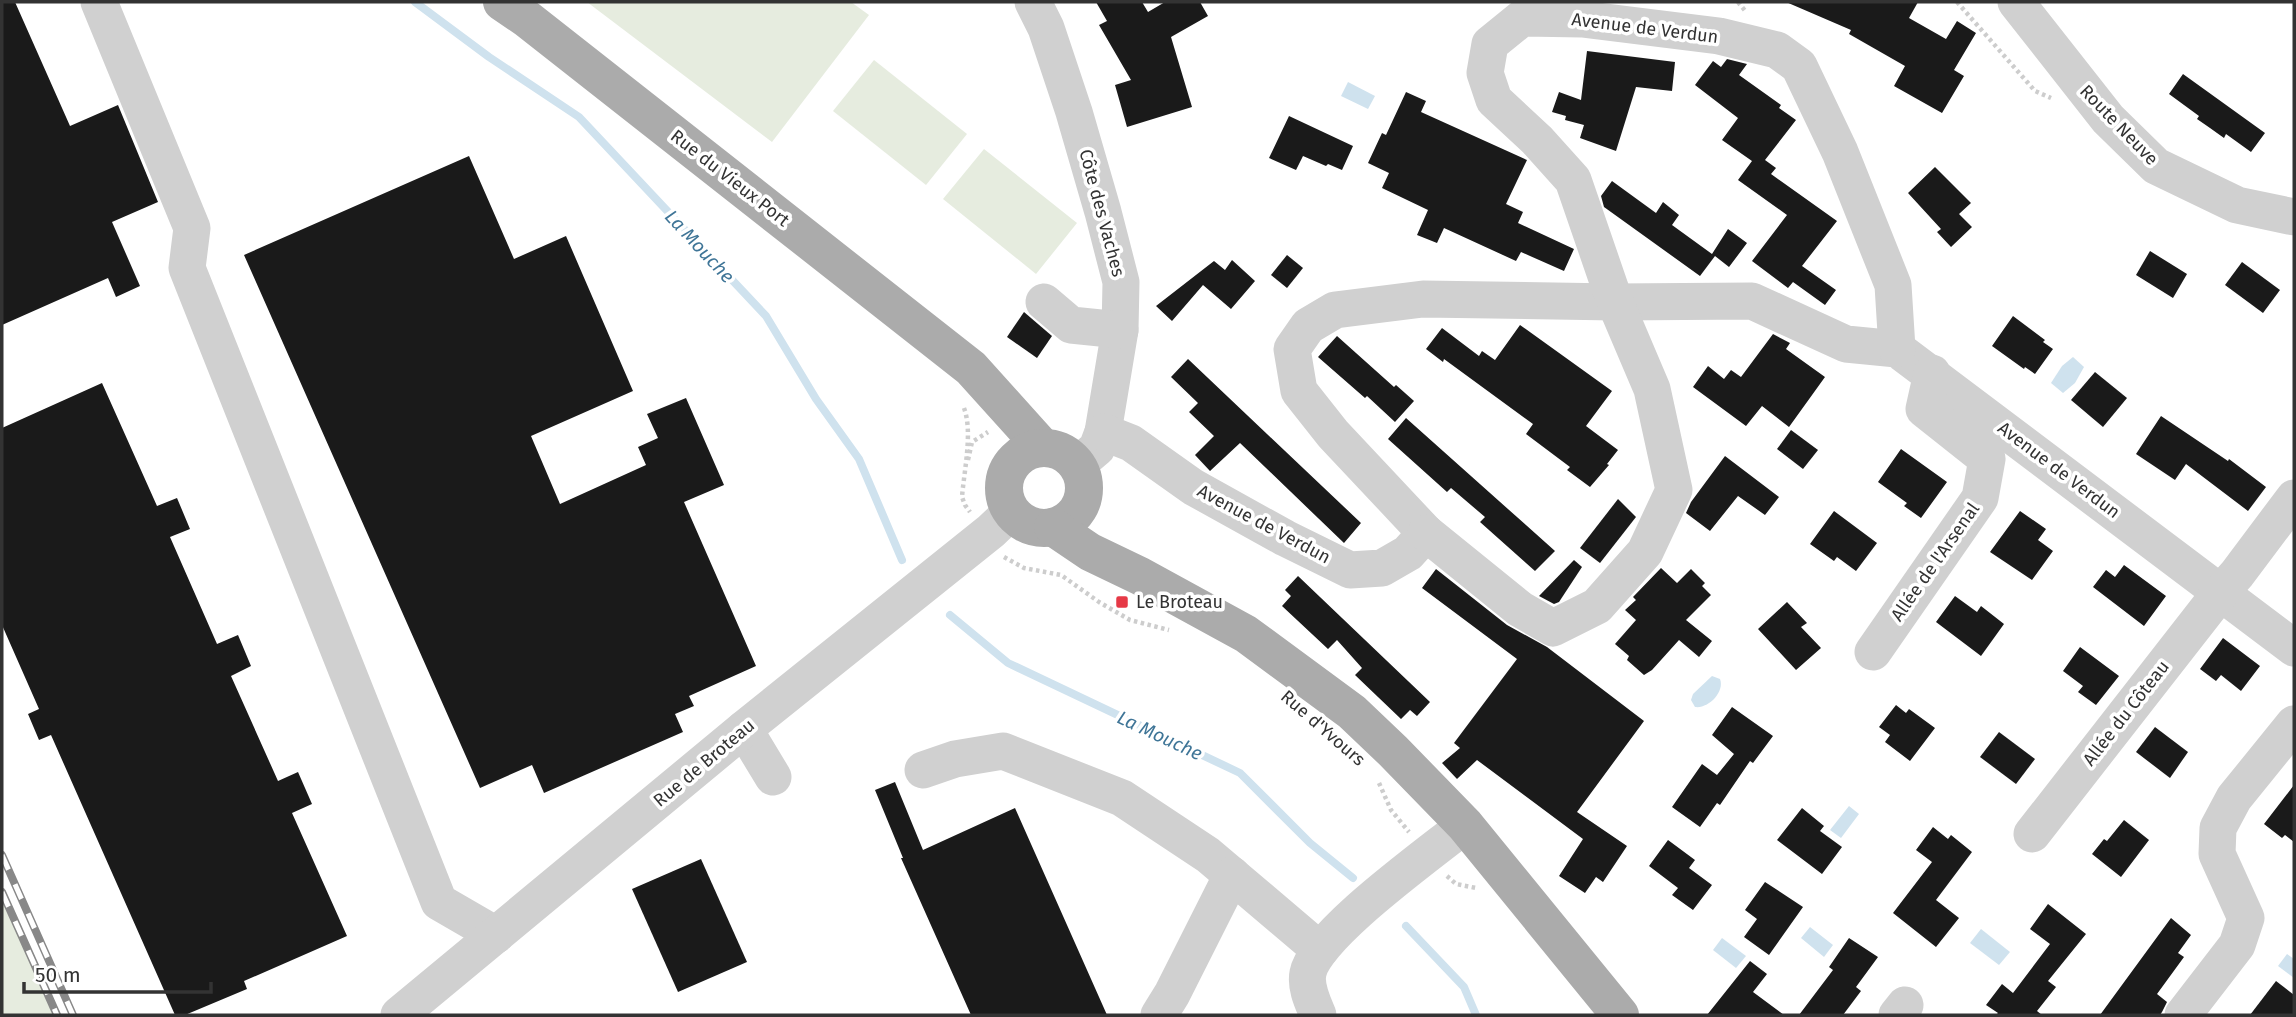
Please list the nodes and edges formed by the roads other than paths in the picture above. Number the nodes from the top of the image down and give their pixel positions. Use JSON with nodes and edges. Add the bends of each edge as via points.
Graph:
{"nodes":[{"id":1,"x":99,"y":2,"type":"edge"},
{"id":2,"x":502,"y":2,"type":"edge"},
{"id":3,"x":1033,"y":2,"type":"edge"},
{"id":4,"x":2016,"y":2,"type":"edge"},
{"id":5,"x":2294,"y":217,"type":"edge"},
{"id":6,"x":1044,"y":302,"type":"dead end"},
{"id":7,"x":1615,"y":302,"type":"junction"},
{"id":8,"x":1120,"y":330,"type":"junction"},
{"id":9,"x":1897,"y":349,"type":"junction"},
{"id":10,"x":955,"y":358,"type":"junction"},
{"id":11,"x":1932,"y":373,"type":"junction"},
{"id":12,"x":1103,"y":432,"type":"junction"},
{"id":13,"x":1027,"y":456,"type":"junction"},
{"id":14,"x":1080,"y":482,"type":"junction"},
{"id":15,"x":2294,"y":498,"type":"edge"},
{"id":16,"x":1001,"y":521,"type":"junction"},
{"id":17,"x":1053,"y":527,"type":"junction"},
{"id":18,"x":1426,"y":533,"type":"junction"},
{"id":19,"x":1140,"y":576,"type":"junction"},
{"id":20,"x":2220,"y":593,"type":"junction"},
{"id":21,"x":2294,"y":649,"type":"edge"},
{"id":22,"x":1873,"y":652,"type":"dead end"},
{"id":23,"x":2294,"y":724,"type":"edge"},
{"id":24,"x":744,"y":729,"type":"junction"},
{"id":25,"x":923,"y":770,"type":"dead end"},
{"id":26,"x":773,"y":777,"type":"dead end"},
{"id":27,"x":1465,"y":825,"type":"junction"},
{"id":28,"x":2032,"y":834,"type":"dead end"},
{"id":29,"x":1232,"y":875,"type":"junction"},
{"id":30,"x":496,"y":936,"type":"junction"},
{"id":31,"x":1320,"y":950,"type":"junction"},
{"id":32,"x":399,"y":1015,"type":"edge"},
{"id":33,"x":1159,"y":1015,"type":"edge"},
{"id":34,"x":1318,"y":1015,"type":"edge"},
{"id":35,"x":1620,"y":1015,"type":"edge"},
{"id":36,"x":2183,"y":1015,"type":"edge"}],
"edges":[{"from":1,"to":30,"type":"street","via":[[192,229],[187,268],[439,902]]},
{"from":2,"to":10,"type":"main road","name":"Rue du Vieux Port"},
{"from":3,"to":8,"type":"street","name":"Côte des Vaches","via":[[1046,27],[1103,212],[1121,282]]},
{"from":4,"to":5,"type":"street","name":"Route Neuve","via":[[2108,119],[2156,166],[2237,205]]},
{"from":6,"to":8,"type":"street","via":[[1071,325]]},
{"from":7,"to":9,"type":"street","name":"Avenue de Verdun","via":[[1752,301],[1846,344]]},
{"from":7,"to":9,"type":"street","name":"Avenue de Verdun","via":[[1573,180],[1494,100],[1485,73],[1490,44],[1522,18],[1582,19],[1719,36],[1777,50],[1799,66],[1840,152],[1893,285]]},
{"from":7,"to":18,"type":"street","name":"Avenue de Verdun","via":[[1651,389],[1674,490],[1645,552],[1597,606],[1553,628],[1520,609]]},
{"from":7,"to":18,"type":"street","name":"Avenue de Verdun","via":[[1423,299],[1335,310],[1308,326],[1292,349],[1299,391]]},
{"from":8,"to":12,"type":"street","name":"Côte des Vaches"},
{"from":9,"to":11,"type":"street","name":"Avenue de Verdun"},
{"from":10,"to":13,"type":"main road","name":"Rue du Vieux Port","via":[[971,368]]},
{"from":10,"to":13,"type":"main road","via":[[993,430]]},
{"from":11,"to":20,"type":"street","name":"Avenue de Verdun"},
{"from":11,"to":22,"type":"street","name":"Allée de l'Arsenal","via":[[1924,408],[1987,459],[1980,498]]},
{"from":12,"to":14,"type":"street"},
{"from":12,"to":18,"type":"street","name":"Avenue de Verdun","via":[[1131,443],[1193,488],[1350,570],[1382,568],[1408,553]]},
{"from":13,"to":14,"type":"main road","via":[[1056,449],[1068,455]]},
{"from":13,"to":16,"type":"main road","via":[[1005,477]]},
{"from":14,"to":17,"type":"main road","via":[[1079,509]]},
{"from":14,"to":19,"type":"main road"},
{"from":15,"to":20,"type":"street"},
{"from":16,"to":17,"type":"main road"},
{"from":16,"to":24,"type":"street","name":"Rue de Broteau"},
{"from":17,"to":19,"type":"main road","name":"Rue d'Yvours","via":[[1090,552]]},
{"from":19,"to":27,"type":"main road","name":"Rue d'Yvours","via":[[1246,634],[1352,712]]},
{"from":20,"to":21,"type":"street","name":"Avenue de Verdun"},
{"from":20,"to":28,"type":"street","name":"Allée du Côteau"},
{"from":23,"to":36,"type":"street","via":[[2234,798],[2218,828],[2217,854],[2246,918],[2236,945]]},
{"from":24,"to":26,"type":"street"},
{"from":24,"to":30,"type":"street","name":"Rue de Broteau"},
{"from":25,"to":29,"type":"street","via":[[1003,751],[1122,798]]},
{"from":27,"to":31,"type":"street","via":[[1426,853]]},
{"from":27,"to":35,"type":"main road","name":"Rue d'Yvours"},
{"from":29,"to":31,"type":"street"},
{"from":29,"to":33,"type":"street"},
{"from":30,"to":32,"type":"street","name":"Rue de Broteau"},
{"from":31,"to":34,"type":"street","via":[[1307,983]]}]}
